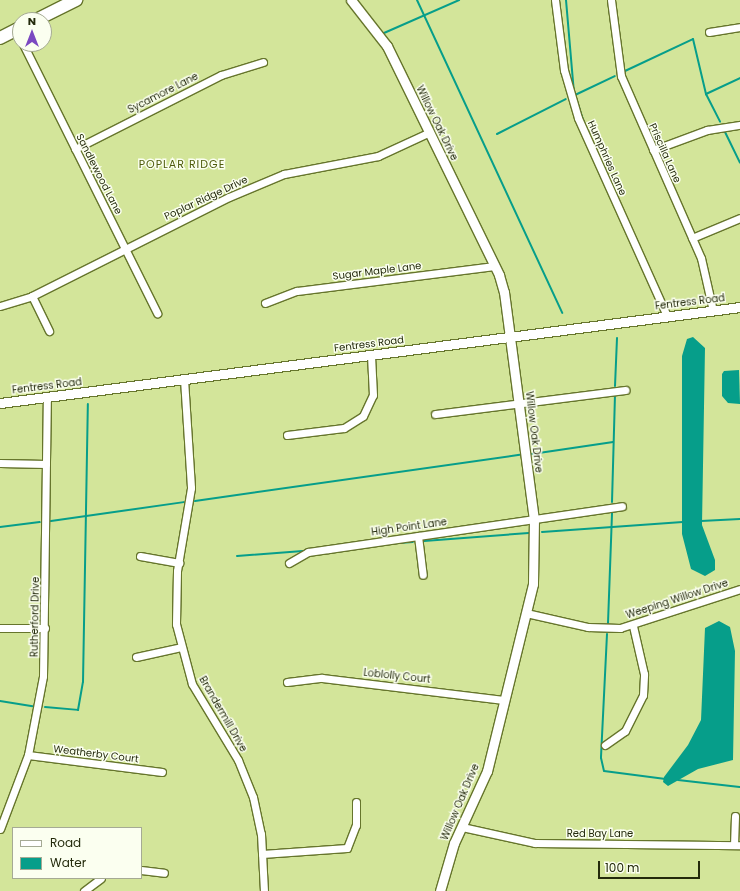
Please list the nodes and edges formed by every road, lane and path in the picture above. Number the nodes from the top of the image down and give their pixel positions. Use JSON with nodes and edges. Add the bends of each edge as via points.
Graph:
{"nodes":[{"id":1,"x":76,"y":0,"type":"edge"},
{"id":2,"x":351,"y":0,"type":"edge"},
{"id":3,"x":555,"y":0,"type":"edge"},
{"id":4,"x":611,"y":0,"type":"edge"},
{"id":5,"x":52,"y":12,"type":"edge"},
{"id":6,"x":740,"y":27,"type":"edge"},
{"id":7,"x":709,"y":32,"type":"dead end"},
{"id":8,"x":12,"y":34,"type":"edge"},
{"id":9,"x":0,"y":38,"type":"edge"},
{"id":10,"x":27,"y":52,"type":"edge"},
{"id":11,"x":263,"y":62,"type":"dead end"},
{"id":12,"x":740,"y":124,"type":"edge"},
{"id":13,"x":430,"y":132,"type":"junction"},
{"id":14,"x":75,"y":149,"type":"junction"},
{"id":15,"x":654,"y":150,"type":"junction"},
{"id":16,"x":740,"y":218,"type":"edge"},
{"id":17,"x":692,"y":238,"type":"junction"},
{"id":18,"x":125,"y":249,"type":"junction"},
{"id":19,"x":494,"y":266,"type":"junction"},
{"id":20,"x":32,"y":296,"type":"junction"},
{"id":21,"x":265,"y":302,"type":"dead end"},
{"id":22,"x":0,"y":306,"type":"edge"},
{"id":23,"x":740,"y":307,"type":"edge"},
{"id":24,"x":713,"y":311,"type":"junction"},
{"id":25,"x":156,"y":314,"type":"dead end"},
{"id":26,"x":668,"y":316,"type":"junction"},
{"id":27,"x":49,"y":331,"type":"dead end"},
{"id":28,"x":510,"y":337,"type":"junction"},
{"id":29,"x":371,"y":355,"type":"junction"},
{"id":30,"x":184,"y":379,"type":"junction"},
{"id":31,"x":625,"y":390,"type":"dead end"},
{"id":32,"x":47,"y":397,"type":"junction"},
{"id":33,"x":0,"y":403,"type":"edge"},
{"id":34,"x":519,"y":403,"type":"junction"},
{"id":35,"x":434,"y":414,"type":"dead end"},
{"id":36,"x":287,"y":436,"type":"dead end"},
{"id":37,"x":0,"y":463,"type":"edge"},
{"id":38,"x":46,"y":464,"type":"junction"},
{"id":39,"x":622,"y":506,"type":"dead end"},
{"id":40,"x":534,"y":519,"type":"junction"},
{"id":41,"x":418,"y":536,"type":"junction"},
{"id":42,"x":140,"y":556,"type":"dead end"},
{"id":43,"x":179,"y":563,"type":"junction"},
{"id":44,"x":289,"y":563,"type":"dead end"},
{"id":45,"x":423,"y":575,"type":"dead end"},
{"id":46,"x":740,"y":589,"type":"edge"},
{"id":47,"x":526,"y":613,"type":"junction"},
{"id":48,"x":633,"y":626,"type":"junction"},
{"id":49,"x":0,"y":628,"type":"edge"},
{"id":50,"x":45,"y":628,"type":"junction"},
{"id":51,"x":180,"y":647,"type":"junction"},
{"id":52,"x":136,"y":657,"type":"dead end"},
{"id":53,"x":287,"y":682,"type":"dead end"},
{"id":54,"x":504,"y":700,"type":"junction"},
{"id":55,"x":605,"y":745,"type":"dead end"},
{"id":56,"x":28,"y":755,"type":"junction"},
{"id":57,"x":162,"y":772,"type":"dead end"},
{"id":58,"x":356,"y":802,"type":"dead end"},
{"id":59,"x":735,"y":816,"type":"dead end"},
{"id":60,"x":462,"y":827,"type":"junction"},
{"id":61,"x":0,"y":829,"type":"edge"},
{"id":62,"x":737,"y":845,"type":"edge"},
{"id":63,"x":262,"y":854,"type":"junction"},
{"id":64,"x":142,"y":870,"type":"edge"},
{"id":65,"x":164,"y":873,"type":"dead end"},
{"id":66,"x":100,"y":879,"type":"edge"},
{"id":67,"x":84,"y":891,"type":"edge"},
{"id":68,"x":264,"y":891,"type":"edge"},
{"id":69,"x":440,"y":891,"type":"edge"}],
"edges":[{"from":1,"to":5,"type":"highway"},
{"from":2,"to":13,"type":"street","name":"Willow Oak Drive","via":[[387,46]]},
{"from":3,"to":26,"type":"street","name":"Humphries Lane","via":[[564,70],[578,118]]},
{"from":4,"to":15,"type":"street","name":"Priscilla Lane","via":[[621,76]]},
{"from":6,"to":7,"type":"street"},
{"from":8,"to":9,"type":"highway"},
{"from":10,"to":14,"type":"street","name":"Sandlewood Lane"},
{"from":11,"to":14,"type":"street","name":"Sycamore Lane","via":[[221,75]]},
{"from":12,"to":15,"type":"street","via":[[696,134]]},
{"from":13,"to":18,"type":"street","name":"Poplar Ridge Drive","via":[[378,156],[284,174],[228,197]]},
{"from":13,"to":19,"type":"street","name":"Willow Oak Drive"},
{"from":14,"to":18,"type":"street","name":"Sandlewood Lane"},
{"from":15,"to":17,"type":"street","name":"Priscilla Lane"},
{"from":16,"to":17,"type":"street"},
{"from":17,"to":24,"type":"street","name":"Priscilla Lane","via":[[705,270]]},
{"from":18,"to":20,"type":"street","name":"Poplar Ridge Drive"},
{"from":18,"to":25,"type":"street","name":"Sandlewood Lane"},
{"from":19,"to":21,"type":"street","name":"Sugar Maple Lane","via":[[296,291]]},
{"from":19,"to":28,"type":"street","name":"Willow Oak Drive","via":[[504,292]]},
{"from":20,"to":22,"type":"street","name":"Poplar Ridge Drive"},
{"from":20,"to":27,"type":"street"},
{"from":23,"to":24,"type":"street","name":"Fentress Road"},
{"from":24,"to":26,"type":"street","name":"Fentress Road"},
{"from":26,"to":28,"type":"street","name":"Fentress Road"},
{"from":28,"to":29,"type":"street","name":"Fentress Road"},
{"from":28,"to":34,"type":"street","name":"Willow Oak Drive"},
{"from":29,"to":30,"type":"street","name":"Fentress Road"},
{"from":29,"to":36,"type":"street","via":[[373,395],[363,416],[344,428]]},
{"from":30,"to":32,"type":"street","name":"Fentress Road"},
{"from":30,"to":43,"type":"street","name":"Brandermill Drive","via":[[191,488]]},
{"from":31,"to":34,"type":"street"},
{"from":32,"to":33,"type":"street","name":"Fentress Road"},
{"from":32,"to":38,"type":"street","name":"Rutherford Drive"},
{"from":34,"to":35,"type":"street"},
{"from":34,"to":40,"type":"street","name":"Willow Oak Drive"},
{"from":37,"to":38,"type":"street"},
{"from":38,"to":50,"type":"street","name":"Rutherford Drive"},
{"from":39,"to":40,"type":"street","name":"High Point Lane"},
{"from":40,"to":41,"type":"street","name":"High Point Lane"},
{"from":40,"to":47,"type":"street","name":"Willow Oak Drive","via":[[535,566]]},
{"from":41,"to":44,"type":"street","name":"High Point Lane","via":[[308,552]]},
{"from":41,"to":45,"type":"street"},
{"from":42,"to":43,"type":"street"},
{"from":43,"to":51,"type":"street","name":"Brandermill Drive","via":[[175,606]]},
{"from":46,"to":48,"type":"street","name":"Weeping Willow Drive"},
{"from":47,"to":48,"type":"street","name":"Weeping Willow Drive","via":[[588,628]]},
{"from":47,"to":54,"type":"street","name":"Willow Oak Drive"},
{"from":48,"to":55,"type":"street","via":[[644,674],[643,695],[625,731]]},
{"from":49,"to":50,"type":"street"},
{"from":50,"to":56,"type":"street","name":"Rutherford Drive","via":[[41,693]]},
{"from":51,"to":52,"type":"street"},
{"from":51,"to":63,"type":"street","name":"Brandermill Drive","via":[[192,684],[245,775],[258,818]]},
{"from":53,"to":54,"type":"street","name":"Loblolly Court","via":[[322,678]]},
{"from":54,"to":60,"type":"street","name":"Willow Oak Drive","via":[[486,771]]},
{"from":56,"to":57,"type":"street","name":"Weatherby Court"},
{"from":56,"to":61,"type":"street","name":"Rutherford Drive"},
{"from":58,"to":63,"type":"street","via":[[356,825],[347,848]]},
{"from":59,"to":62,"type":"street"},
{"from":60,"to":62,"type":"street","name":"Red Bay Lane","via":[[534,843]]},
{"from":60,"to":69,"type":"street","name":"Willow Oak Drive"},
{"from":63,"to":68,"type":"street","name":"Brandermill Drive"},
{"from":64,"to":65,"type":"street"},
{"from":66,"to":67,"type":"street"}]}
